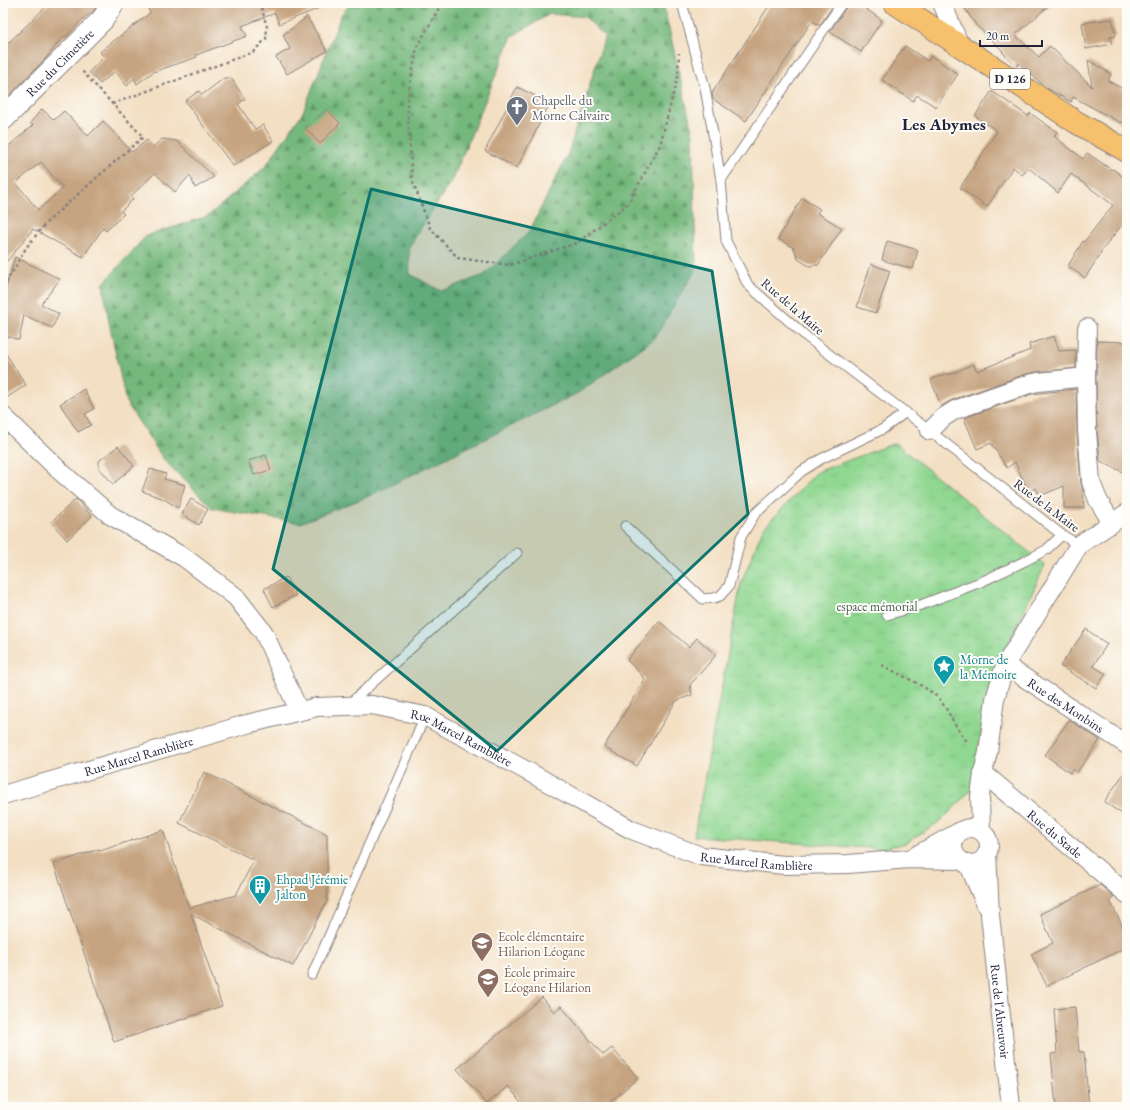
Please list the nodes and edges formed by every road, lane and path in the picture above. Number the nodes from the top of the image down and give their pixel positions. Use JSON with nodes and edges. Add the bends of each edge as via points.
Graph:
{"nodes":[{"id":1,"x":113,"y":3,"type":"edge"},
{"id":2,"x":260,"y":3,"type":"edge"},
{"id":3,"x":442,"y":3,"type":"edge"},
{"id":4,"x":682,"y":3,"type":"edge"},
{"id":5,"x":842,"y":3,"type":"edge"},
{"id":6,"x":896,"y":3,"type":"edge"},
{"id":7,"x":942,"y":3,"type":"edge"},
{"id":8,"x":960,"y":46,"type":"junction"},
{"id":9,"x":680,"y":47,"type":"dead end"},
{"id":10,"x":67,"y":55,"type":"junction"},
{"id":11,"x":112,"y":104,"type":"junction"},
{"id":12,"x":3,"y":119,"type":"edge"},
{"id":13,"x":1127,"y":151,"type":"edge"},
{"id":14,"x":721,"y":180,"type":"junction"},
{"id":15,"x":3,"y":288,"type":"edge"},
{"id":16,"x":1087,"y":328,"type":"dead end"},
{"id":17,"x":1086,"y":377,"type":"junction"},
{"id":18,"x":906,"y":412,"type":"junction"},
{"id":19,"x":3,"y":416,"type":"edge"},
{"id":20,"x":930,"y":431,"type":"junction"},
{"id":21,"x":1120,"y":518,"type":"edge"},
{"id":22,"x":625,"y":526,"type":"dead end"},
{"id":23,"x":1062,"y":535,"type":"junction"},
{"id":24,"x":1079,"y":545,"type":"junction"},
{"id":25,"x":517,"y":553,"type":"dead end"},
{"id":26,"x":887,"y":615,"type":"dead end"},
{"id":27,"x":882,"y":665,"type":"dead end"},
{"id":28,"x":1005,"y":665,"type":"junction"},
{"id":29,"x":347,"y":706,"type":"junction"},
{"id":30,"x":299,"y":711,"type":"junction"},
{"id":31,"x":425,"y":716,"type":"junction"},
{"id":32,"x":1127,"y":745,"type":"edge"},
{"id":33,"x":988,"y":752,"type":"junction"},
{"id":34,"x":983,"y":773,"type":"junction"},
{"id":35,"x":3,"y":795,"type":"edge"},
{"id":36,"x":969,"y":831,"type":"junction"},
{"id":37,"x":987,"y":853,"type":"junction"},
{"id":38,"x":909,"y":859,"type":"junction"},
{"id":39,"x":964,"y":862,"type":"junction"},
{"id":40,"x":1127,"y":894,"type":"edge"},
{"id":41,"x":990,"y":915,"type":"junction"},
{"id":42,"x":312,"y":975,"type":"dead end"},
{"id":43,"x":1011,"y":1107,"type":"edge"}],
"edges":[{"from":1,"to":10,"type":"street","name":"Rue du Cimetière","via":[[103,20]]},
{"from":2,"to":11,"type":"path","via":[[267,27],[266,40],[253,52]]},
{"from":3,"to":9,"type":"path","via":[[417,47],[407,102],[412,179],[430,228],[458,258],[510,265],[577,243],[628,204],[660,145],[678,76]]},
{"from":4,"to":14,"type":"lane","name":"Rue de la Maire","via":[[705,88]]},
{"from":5,"to":14,"type":"lane"},
{"from":6,"to":8,"type":"main road","number":"D 126"},
{"from":7,"to":8,"type":"street"},
{"from":8,"to":13,"type":"main road","number":"D 126","via":[[1076,122]]},
{"from":10,"to":11,"type":"path"},
{"from":10,"to":12,"type":"street","name":"Rue du Cimetière"},
{"from":11,"to":15,"type":"path","via":[[143,137],[45,224],[26,248]]},
{"from":14,"to":18,"type":"lane","name":"Rue de la Maire","via":[[726,241],[748,285],[808,338]]},
{"from":16,"to":17,"type":"street"},
{"from":17,"to":20,"type":"street","via":[[1029,384],[955,410]]},
{"from":17,"to":21,"type":"street","via":[[1087,431],[1092,482],[1098,500]]},
{"from":18,"to":20,"type":"lane","name":"Rue de la Maire"},
{"from":18,"to":22,"type":"lane","via":[[883,429],[802,471],[755,514],[741,537],[729,586],[720,596],[703,599]]},
{"from":19,"to":30,"type":"street","via":[[110,515],[184,558],[236,597],[264,633]]},
{"from":20,"to":23,"type":"lane","name":"Rue de la Maire"},
{"from":21,"to":24,"type":"street"},
{"from":23,"to":24,"type":"lane","name":"Rue de la Maire"},
{"from":23,"to":26,"type":"lane","via":[[1046,550],[983,581],[922,605]]},
{"from":24,"to":28,"type":"street"},
{"from":25,"to":29,"type":"lane"},
{"from":27,"to":33,"type":"path","via":[[929,690],[939,699],[962,736],[969,743]]},
{"from":28,"to":32,"type":"street","name":"Rue des Monbins"},
{"from":28,"to":33,"type":"street","via":[[995,699]]},
{"from":29,"to":30,"type":"street","name":"Rue Marcel Ramblière","via":[[317,707]]},
{"from":29,"to":31,"type":"street","name":"Rue Marcel Ramblière","via":[[372,705]]},
{"from":30,"to":35,"type":"street","name":"Rue Marcel Ramblière"},
{"from":31,"to":38,"type":"street","name":"Rue Marcel Ramblière","via":[[632,830],[701,856],[784,865],[848,864]]},
{"from":31,"to":42,"type":"lane"},
{"from":33,"to":34,"type":"street"},
{"from":34,"to":36,"type":"street","via":[[980,797]]},
{"from":34,"to":40,"type":"street","name":"Rue du Stade"},
{"from":36,"to":37,"type":"street","via":[[986,837],[989,845]]},
{"from":36,"to":38,"type":"street","name":"Rue Marcel Ramblière"},
{"from":36,"to":39,"type":"street","via":[[954,839],[955,854]]},
{"from":37,"to":39,"type":"street","via":[[975,863]]},
{"from":37,"to":41,"type":"street"},
{"from":38,"to":39,"type":"street","name":"Rue Marcel Ramblière"},
{"from":39,"to":41,"type":"street"},
{"from":41,"to":43,"type":"street","name":"Rue de l'Abreuvoir"}]}
